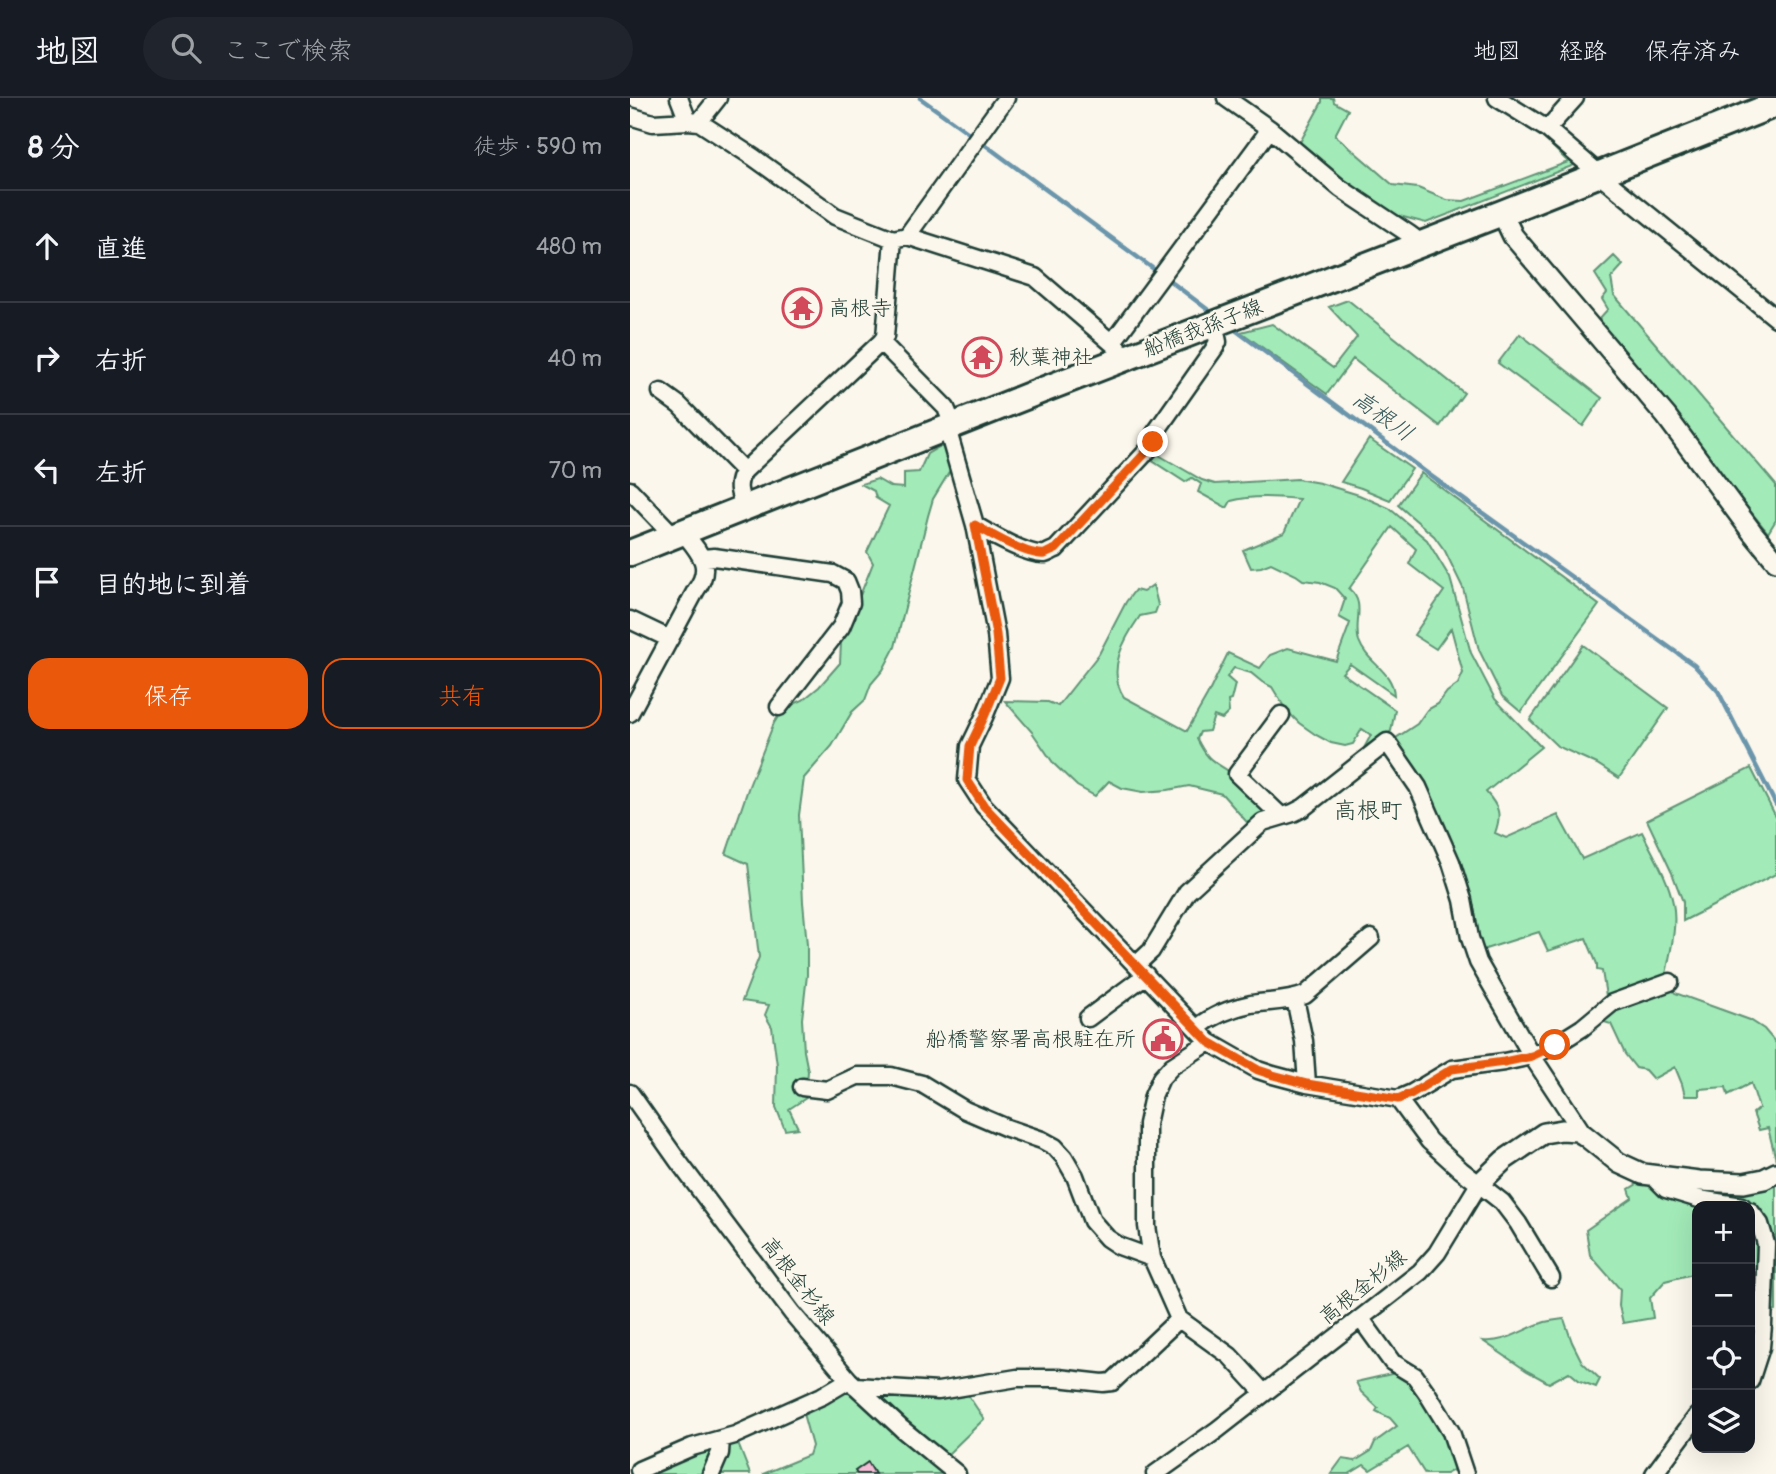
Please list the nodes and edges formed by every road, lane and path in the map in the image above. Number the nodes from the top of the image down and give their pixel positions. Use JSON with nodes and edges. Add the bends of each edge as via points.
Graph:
{"nodes":[{"id":1,"x":679,"y":98,"type":"edge"},
{"id":2,"x":718,"y":98,"type":"edge"},
{"id":3,"x":1006,"y":98,"type":"edge"},
{"id":4,"x":1226,"y":98,"type":"edge"},
{"id":5,"x":1497,"y":98,"type":"edge"},
{"id":6,"x":1574,"y":98,"type":"edge"},
{"id":7,"x":1776,"y":104,"type":"edge"},
{"id":8,"x":630,"y":116,"type":"edge"},
{"id":9,"x":694,"y":122,"type":"junction"},
{"id":10,"x":1270,"y":129,"type":"junction"},
{"id":11,"x":1546,"y":129,"type":"junction"},
{"id":12,"x":1599,"y":173,"type":"junction"},
{"id":13,"x":1502,"y":213,"type":"junction"},
{"id":14,"x":900,"y":238,"type":"junction"},
{"id":15,"x":1421,"y":243,"type":"junction"},
{"id":16,"x":1776,"y":318,"type":"edge"},
{"id":17,"x":1214,"y":323,"type":"junction"},
{"id":18,"x":881,"y":342,"type":"junction"},
{"id":19,"x":1120,"y":350,"type":"junction"},
{"id":20,"x":661,"y":392,"type":"dead end"},
{"id":21,"x":950,"y":427,"type":"junction"},
{"id":22,"x":744,"y":471,"type":"junction"},
{"id":23,"x":630,"y":490,"type":"edge"},
{"id":24,"x":744,"y":508,"type":"junction"},
{"id":25,"x":975,"y":525,"type":"junction"},
{"id":26,"x":679,"y":534,"type":"junction"},
{"id":27,"x":630,"y":553,"type":"edge"},
{"id":28,"x":703,"y":558,"type":"junction"},
{"id":29,"x":1776,"y":561,"type":"edge"},
{"id":30,"x":630,"y":620,"type":"edge"},
{"id":31,"x":670,"y":639,"type":"junction"},
{"id":32,"x":779,"y":707,"type":"dead end"},
{"id":33,"x":630,"y":713,"type":"edge"},
{"id":34,"x":1281,"y":715,"type":"dead end"},
{"id":35,"x":1281,"y":816,"type":"junction"},
{"id":36,"x":1371,"y":938,"type":"dead end"},
{"id":37,"x":1141,"y":970,"type":"junction"},
{"id":38,"x":1670,"y":982,"type":"dead end"},
{"id":39,"x":1295,"y":999,"type":"junction"},
{"id":40,"x":1088,"y":1017,"type":"dead end"},
{"id":41,"x":1196,"y":1028,"type":"junction"},
{"id":42,"x":1209,"y":1042,"type":"junction"},
{"id":43,"x":1532,"y":1056,"type":"junction"},
{"id":44,"x":1307,"y":1084,"type":"junction"},
{"id":45,"x":802,"y":1087,"type":"dead end"},
{"id":46,"x":630,"y":1093,"type":"edge"},
{"id":47,"x":1398,"y":1099,"type":"junction"},
{"id":48,"x":1584,"y":1135,"type":"junction"},
{"id":49,"x":1776,"y":1173,"type":"edge"},
{"id":50,"x":1653,"y":1175,"type":"junction"},
{"id":51,"x":1479,"y":1184,"type":"junction"},
{"id":52,"x":1711,"y":1201,"type":"edge"},
{"id":53,"x":1755,"y":1218,"type":"edge"},
{"id":54,"x":1152,"y":1258,"type":"junction"},
{"id":55,"x":1551,"y":1278,"type":"dead end"},
{"id":56,"x":1179,"y":1319,"type":"junction"},
{"id":57,"x":1361,"y":1320,"type":"junction"},
{"id":58,"x":1755,"y":1364,"type":"edge"},
{"id":59,"x":852,"y":1383,"type":"junction"},
{"id":60,"x":1264,"y":1393,"type":"junction"},
{"id":61,"x":1692,"y":1423,"type":"edge"},
{"id":62,"x":721,"y":1439,"type":"junction"},
{"id":63,"x":639,"y":1470,"type":"dead end"},
{"id":64,"x":711,"y":1474,"type":"edge"},
{"id":65,"x":957,"y":1474,"type":"edge"},
{"id":66,"x":1155,"y":1474,"type":"edge"},
{"id":67,"x":1465,"y":1474,"type":"edge"},
{"id":68,"x":1654,"y":1474,"type":"edge"}],
"edges":[{"from":1,"to":9,"type":"street"},
{"from":2,"to":9,"type":"street"},
{"from":3,"to":14,"type":"street"},
{"from":4,"to":10,"type":"street"},
{"from":5,"to":11,"type":"street"},
{"from":6,"to":11,"type":"street"},
{"from":7,"to":12,"type":"main road","name":"船橋我孫子線"},
{"from":8,"to":9,"type":"street","via":[[653,123]]},
{"from":9,"to":14,"type":"street","via":[[753,157],[835,216]]},
{"from":10,"to":15,"type":"street","via":[[1340,188]]},
{"from":10,"to":19,"type":"street","via":[[1162,275]]},
{"from":11,"to":12,"type":"street"},
{"from":12,"to":13,"type":"main road","name":"船橋我孫子線"},
{"from":12,"to":16,"type":"street"},
{"from":13,"to":15,"type":"main road","name":"船橋我孫子線"},
{"from":13,"to":29,"type":"street","via":[[1513,236],[1665,416]]},
{"from":14,"to":18,"type":"street"},
{"from":14,"to":19,"type":"street","via":[[1035,277]]},
{"from":15,"to":17,"type":"main road","name":"船橋我孫子線"},
{"from":17,"to":19,"type":"main road","name":"船橋我孫子線"},
{"from":17,"to":25,"type":"street","via":[[1218,342],[1155,433],[1150,448],[1056,549],[1036,553]]},
{"from":18,"to":21,"type":"street","via":[[946,408]]},
{"from":18,"to":22,"type":"street"},
{"from":19,"to":21,"type":"main road","name":"船橋我孫子線"},
{"from":20,"to":22,"type":"street"},
{"from":21,"to":24,"type":"main road","name":"船橋我孫子線"},
{"from":21,"to":25,"type":"street"},
{"from":22,"to":24,"type":"street","via":[[738,482]]},
{"from":23,"to":26,"type":"street"},
{"from":24,"to":26,"type":"main road","name":"船橋我孫子線"},
{"from":25,"to":37,"type":"street","via":[[1000,678],[970,746],[967,780],[984,806]]},
{"from":26,"to":27,"type":"main road","name":"船橋我孫子線"},
{"from":26,"to":28,"type":"street"},
{"from":28,"to":31,"type":"street","via":[[701,583]]},
{"from":28,"to":32,"type":"street","via":[[833,574],[846,581],[850,603],[841,627]]},
{"from":30,"to":31,"type":"street"},
{"from":31,"to":33,"type":"street"},
{"from":34,"to":35,"type":"street","via":[[1237,774]]},
{"from":35,"to":37,"type":"street","via":[[1263,822],[1188,892]]},
{"from":35,"to":43,"type":"street","via":[[1303,808],[1387,742],[1418,787],[1451,862],[1478,962]]},
{"from":36,"to":39,"type":"street"},
{"from":37,"to":40,"type":"street"},
{"from":37,"to":41,"type":"street"},
{"from":38,"to":43,"type":"street","via":[[1612,1003],[1582,1028]]},
{"from":39,"to":41,"type":"street","via":[[1224,1011]]},
{"from":39,"to":44,"type":"street"},
{"from":41,"to":42,"type":"street"},
{"from":42,"to":44,"type":"street","via":[[1258,1070]]},
{"from":42,"to":54,"type":"street","via":[[1172,1066],[1153,1096],[1147,1124],[1147,1226]]},
{"from":43,"to":47,"type":"street","via":[[1452,1069]]},
{"from":43,"to":48,"type":"street"},
{"from":44,"to":47,"type":"street"},
{"from":45,"to":54,"type":"street","via":[[827,1090],[857,1076],[891,1076],[922,1084],[965,1110],[1042,1140],[1064,1157],[1092,1221],[1107,1238]]},
{"from":46,"to":59,"type":"street","name":"高根金杉線","via":[[785,1303]]},
{"from":47,"to":51,"type":"street","via":[[1429,1141]]},
{"from":48,"to":50,"type":"street","via":[[1619,1163]]},
{"from":48,"to":51,"type":"street","name":"高根金杉線","via":[[1562,1130],[1544,1133]]},
{"from":49,"to":50,"type":"street","via":[[1744,1183]]},
{"from":50,"to":52,"type":"street","via":[[1666,1189]]},
{"from":51,"to":55,"type":"street","via":[[1502,1202]]},
{"from":51,"to":57,"type":"street","name":"高根金杉線","via":[[1437,1253]]},
{"from":53,"to":58,"type":"street","via":[[1766,1244],[1763,1325]]},
{"from":54,"to":56,"type":"street"},
{"from":56,"to":59,"type":"street","via":[[1112,1382],[1017,1378],[937,1391]]},
{"from":56,"to":60,"type":"street","via":[[1230,1356]]},
{"from":57,"to":60,"type":"street","name":"高根金杉線"},
{"from":57,"to":67,"type":"street","via":[[1392,1362],[1415,1376],[1427,1393],[1451,1432]]},
{"from":59,"to":62,"type":"street"},
{"from":59,"to":65,"type":"street","name":"高根金杉線"},
{"from":60,"to":66,"type":"street","name":"高根金杉線"},
{"from":61,"to":68,"type":"street"},
{"from":62,"to":63,"type":"street"},
{"from":62,"to":64,"type":"street"}]}
